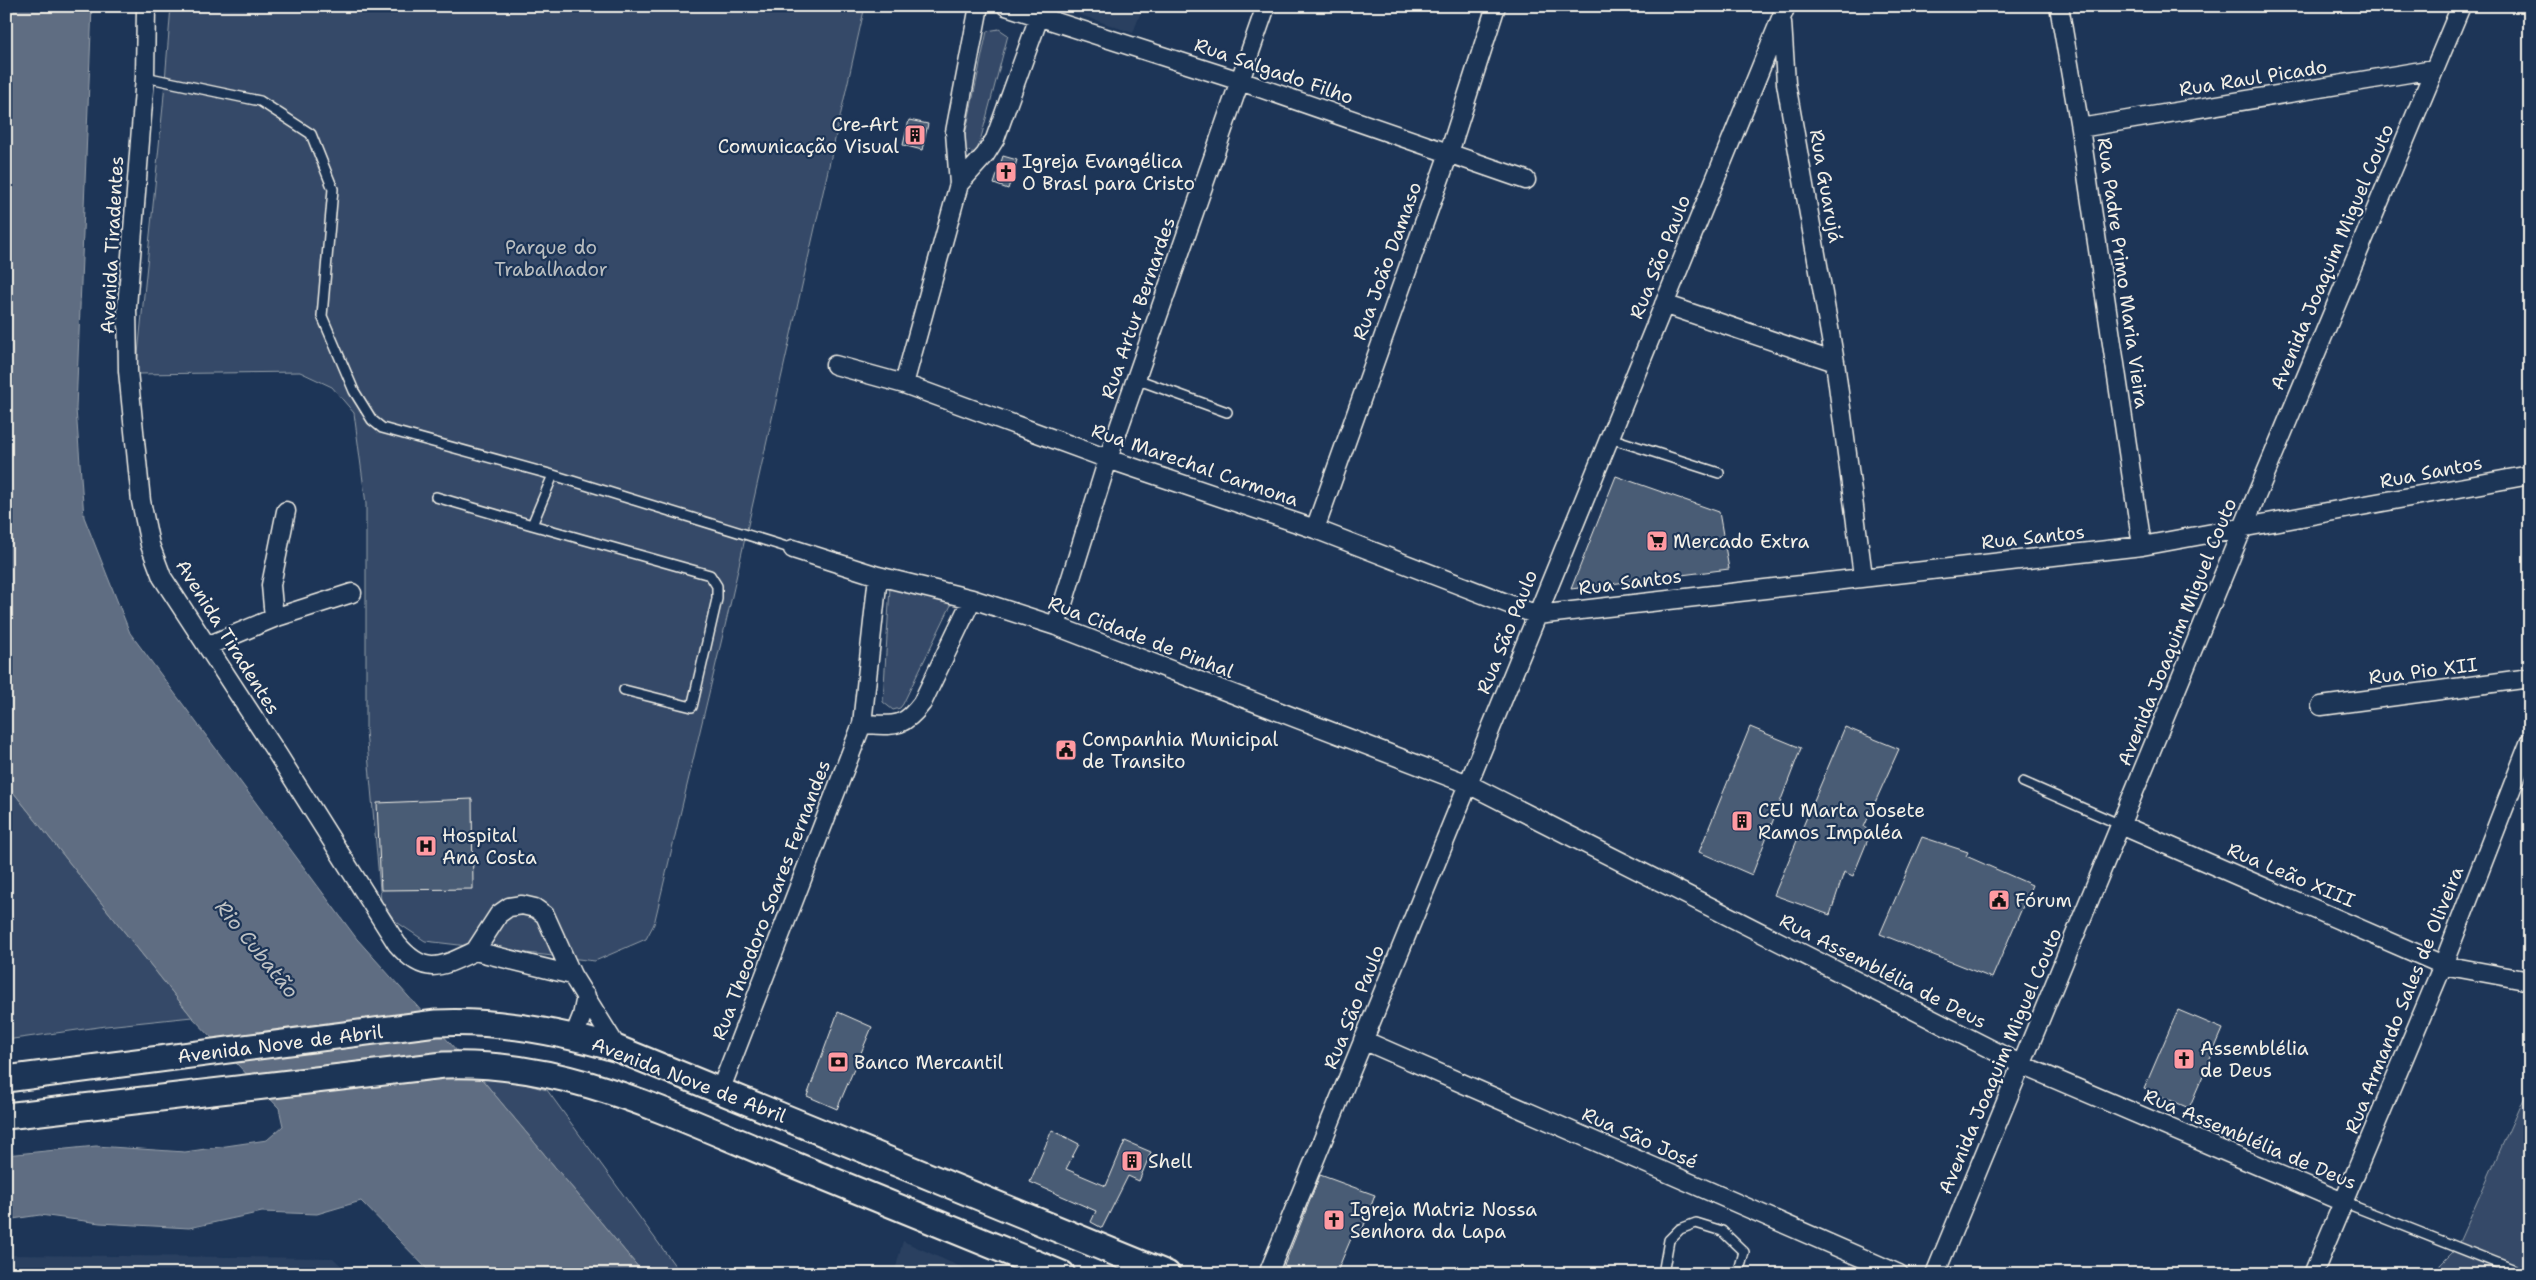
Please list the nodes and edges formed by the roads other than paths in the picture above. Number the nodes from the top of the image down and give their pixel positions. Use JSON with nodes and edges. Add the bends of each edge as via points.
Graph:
{"nodes":[{"id":1,"x":146,"y":6,"type":"edge"},
{"id":2,"x":978,"y":6,"type":"edge"},
{"id":3,"x":1006,"y":6,"type":"edge"},
{"id":4,"x":1266,"y":6,"type":"edge"},
{"id":5,"x":1496,"y":6,"type":"edge"},
{"id":6,"x":2059,"y":6,"type":"edge"},
{"id":7,"x":2461,"y":6,"type":"edge"},
{"id":8,"x":1784,"y":11,"type":"edge"},
{"id":9,"x":1039,"y":17,"type":"junction"},
{"id":10,"x":2433,"y":69,"type":"junction"},
{"id":11,"x":145,"y":77,"type":"junction"},
{"id":12,"x":1240,"y":81,"type":"junction"},
{"id":13,"x":2080,"y":128,"type":"junction"},
{"id":14,"x":1448,"y":153,"type":"junction"},
{"id":15,"x":1526,"y":180,"type":"dead end"},
{"id":16,"x":959,"y":184,"type":"junction"},
{"id":17,"x":1664,"y":304,"type":"junction"},
{"id":18,"x":1835,"y":362,"type":"junction"},
{"id":19,"x":836,"y":365,"type":"dead end"},
{"id":20,"x":1136,"y":379,"type":"junction"},
{"id":21,"x":904,"y":384,"type":"junction"},
{"id":22,"x":1227,"y":412,"type":"dead end"},
{"id":23,"x":1610,"y":438,"type":"junction"},
{"id":24,"x":1108,"y":459,"type":"junction"},
{"id":25,"x":1720,"y":473,"type":"dead end"},
{"id":26,"x":553,"y":475,"type":"junction"},
{"id":27,"x":2530,"y":475,"type":"edge"},
{"id":28,"x":436,"y":497,"type":"dead end"},
{"id":29,"x":286,"y":511,"type":"dead end"},
{"id":30,"x":532,"y":525,"type":"junction"},
{"id":31,"x":1315,"y":529,"type":"junction"},
{"id":32,"x":2242,"y":530,"type":"junction"},
{"id":33,"x":2142,"y":546,"type":"junction"},
{"id":34,"x":792,"y":549,"type":"joint"},
{"id":35,"x":878,"y":576,"type":"junction"},
{"id":36,"x":1863,"y":576,"type":"junction"},
{"id":37,"x":352,"y":593,"type":"dead end"},
{"id":38,"x":972,"y":599,"type":"junction"},
{"id":39,"x":1537,"y":615,"type":"junction"},
{"id":40,"x":274,"y":618,"type":"junction"},
{"id":41,"x":1056,"y":626,"type":"junction"},
{"id":42,"x":207,"y":646,"type":"junction"},
{"id":43,"x":2530,"y":678,"type":"edge"},
{"id":44,"x":624,"y":690,"type":"dead end"},
{"id":45,"x":2321,"y":706,"type":"dead end"},
{"id":46,"x":862,"y":724,"type":"junction"},
{"id":47,"x":2530,"y":741,"type":"edge"},
{"id":48,"x":2023,"y":782,"type":"dead end"},
{"id":49,"x":1468,"y":784,"type":"junction"},
{"id":50,"x":2121,"y":825,"type":"junction"},
{"id":51,"x":475,"y":951,"type":"junction"},
{"id":52,"x":2443,"y":965,"type":"junction"},
{"id":53,"x":572,"y":975,"type":"junction"},
{"id":54,"x":2530,"y":981,"type":"edge"},
{"id":55,"x":586,"y":996,"type":"junction"},
{"id":56,"x":574,"y":1036,"type":"junction"},
{"id":57,"x":1363,"y":1040,"type":"junction"},
{"id":58,"x":618,"y":1049,"type":"junction"},
{"id":59,"x":2022,"y":1064,"type":"junction"},
{"id":60,"x":6,"y":1079,"type":"edge"},
{"id":61,"x":720,"y":1090,"type":"junction"},
{"id":62,"x":674,"y":1114,"type":"junction"},
{"id":63,"x":6,"y":1116,"type":"edge"},
{"id":64,"x":2343,"y":1202,"type":"junction"},
{"id":65,"x":1062,"y":1274,"type":"edge"},
{"id":66,"x":1167,"y":1274,"type":"edge"},
{"id":67,"x":1268,"y":1274,"type":"edge"},
{"id":68,"x":1663,"y":1274,"type":"edge"},
{"id":69,"x":1738,"y":1274,"type":"edge"},
{"id":70,"x":1899,"y":1274,"type":"edge"},
{"id":71,"x":1935,"y":1274,"type":"edge"},
{"id":72,"x":2313,"y":1274,"type":"edge"},
{"id":73,"x":2525,"y":1274,"type":"edge"}],
"edges":[{"from":1,"to":11,"type":"street","name":"Avenida Tiradentes"},
{"from":2,"to":16,"type":"street","via":[[954,132]]},
{"from":3,"to":9,"type":"street","name":"Rua Salgado Filho"},
{"from":4,"to":12,"type":"street","name":"Rua Artur Bernardes"},
{"from":5,"to":14,"type":"street","name":"Rua João Damaso"},
{"from":6,"to":13,"type":"street","name":"Rua Padre Primo Maria Vieira"},
{"from":7,"to":10,"type":"street","name":"Avenida Joaquim Miguel Couto"},
{"from":8,"to":17,"type":"street","name":"Rua São Paulo"},
{"from":8,"to":18,"type":"street","name":"Rua Guarujá","via":[[1786,84]]},
{"from":9,"to":12,"type":"street","name":"Rua Salgado Filho"},
{"from":9,"to":16,"type":"street","via":[[995,139]]},
{"from":10,"to":13,"type":"street","name":"Rua Raul Picado"},
{"from":10,"to":32,"type":"street","name":"Avenida Joaquim Miguel Couto"},
{"from":11,"to":26,"type":"lane","via":[[260,101],[311,134],[333,189],[322,316],[354,391],[372,420],[382,428]]},
{"from":11,"to":42,"type":"street","name":"Avenida Tiradentes","via":[[127,307],[128,371],[141,501],[150,545],[162,577]]},
{"from":12,"to":14,"type":"street","name":"Rua Salgado Filho"},
{"from":12,"to":20,"type":"street","name":"Rua Artur Bernardes"},
{"from":13,"to":33,"type":"street","name":"Rua Padre Primo Maria Vieira"},
{"from":14,"to":15,"type":"street","name":"Rua Salgado Filho"},
{"from":14,"to":31,"type":"street","name":"Rua João Damaso"},
{"from":16,"to":21,"type":"street"},
{"from":17,"to":18,"type":"street"},
{"from":17,"to":23,"type":"street","name":"Rua São Paulo"},
{"from":18,"to":36,"type":"street","name":"Rua Guarujá"},
{"from":19,"to":21,"type":"street","name":"Rua Marechal Carmona"},
{"from":20,"to":22,"type":"lane"},
{"from":20,"to":24,"type":"street","name":"Rua Artur Bernardes"},
{"from":21,"to":24,"type":"street","name":"Rua Marechal Carmona"},
{"from":23,"to":25,"type":"lane"},
{"from":23,"to":39,"type":"street","name":"Rua São Paulo"},
{"from":24,"to":31,"type":"street","name":"Rua Marechal Carmona"},
{"from":24,"to":41,"type":"street","name":"Rua Artur Bernardes"},
{"from":26,"to":30,"type":"lane"},
{"from":26,"to":34,"type":"lane"},
{"from":27,"to":32,"type":"street","name":"Rua Santos"},
{"from":28,"to":30,"type":"lane"},
{"from":29,"to":40,"type":"street","via":[[271,585]]},
{"from":30,"to":44,"type":"lane","via":[[710,575],[718,586],[692,707]]},
{"from":31,"to":39,"type":"street","name":"Rua Marechal Carmona"},
{"from":32,"to":33,"type":"street","name":"Rua Santos"},
{"from":32,"to":50,"type":"street","name":"Avenida Joaquim Miguel Couto"},
{"from":33,"to":36,"type":"street","name":"Rua Santos"},
{"from":34,"to":35,"type":"street","name":"Rua Cidade de Pinhal"},
{"from":35,"to":38,"type":"street","name":"Rua Cidade de Pinhal"},
{"from":35,"to":46,"type":"street","name":"Rua Theodoro Soares Fernandes"},
{"from":36,"to":39,"type":"street","name":"Rua Santos"},
{"from":37,"to":40,"type":"street"},
{"from":38,"to":41,"type":"street","name":"Rua Cidade de Pinhal"},
{"from":38,"to":46,"type":"street","via":[[922,703],[912,717],[898,725]]},
{"from":39,"to":49,"type":"street","name":"Rua São Paulo"},
{"from":40,"to":42,"type":"street"},
{"from":41,"to":49,"type":"street","name":"Rua Cidade de Pinhal"},
{"from":42,"to":51,"type":"street","name":"Avenida Tiradentes","via":[[408,957],[424,966],[444,966]]},
{"from":43,"to":45,"type":"street","name":"Rua Pio XII"},
{"from":46,"to":61,"type":"street","name":"Rua Theodoro Soares Fernandes"},
{"from":47,"to":52,"type":"street","name":"Rua Armando Sales de Oliveira"},
{"from":48,"to":50,"type":"lane"},
{"from":49,"to":57,"type":"street","name":"Rua São Paulo"},
{"from":49,"to":59,"type":"street","name":"Rua Assemblélia de Deus"},
{"from":50,"to":52,"type":"street","name":"Rua Leão XIII"},
{"from":50,"to":59,"type":"street","name":"Avenida Joaquim Miguel Couto"},
{"from":51,"to":53,"type":"street"},
{"from":51,"to":53,"type":"street","via":[[499,914],[510,907],[522,905],[535,908],[546,915]]},
{"from":52,"to":54,"type":"street","name":"Rua Leão XIII"},
{"from":52,"to":64,"type":"street","name":"Rua Armando Sales de Oliveira"},
{"from":53,"to":55,"type":"street"},
{"from":55,"to":56,"type":"street"},
{"from":55,"to":58,"type":"street"},
{"from":56,"to":58,"type":"main road","name":"Avenida Nove de Abril"},
{"from":56,"to":60,"type":"main road","name":"Avenida Nove de Abril","via":[[478,1022],[436,1023]]},
{"from":57,"to":67,"type":"street","name":"Rua São Paulo"},
{"from":57,"to":70,"type":"street","name":"Rua São José"},
{"from":58,"to":61,"type":"main road","name":"Avenida Nove de Abril"},
{"from":59,"to":64,"type":"street","name":"Rua Assemblélia de Deus"},
{"from":59,"to":71,"type":"street","name":"Avenida Joaquim Miguel Couto"},
{"from":61,"to":62,"type":"main road","via":[[713,1104],[706,1109]]},
{"from":61,"to":66,"type":"main road","name":"Avenida Nove de Abril"},
{"from":62,"to":63,"type":"main road","name":"Avenida Nove de Abril","via":[[597,1086],[549,1073],[502,1065],[444,1065]]},
{"from":62,"to":65,"type":"main road","name":"Avenida Nove de Abril"},
{"from":64,"to":72,"type":"street","name":"Rua Armando Sales de Oliveira"},
{"from":64,"to":73,"type":"lane","name":"Rua Assemblélia de Deus"},
{"from":68,"to":69,"type":"lane","via":[[1670,1240],[1680,1229],[1696,1223],[1722,1231],[1744,1252]]}]}
